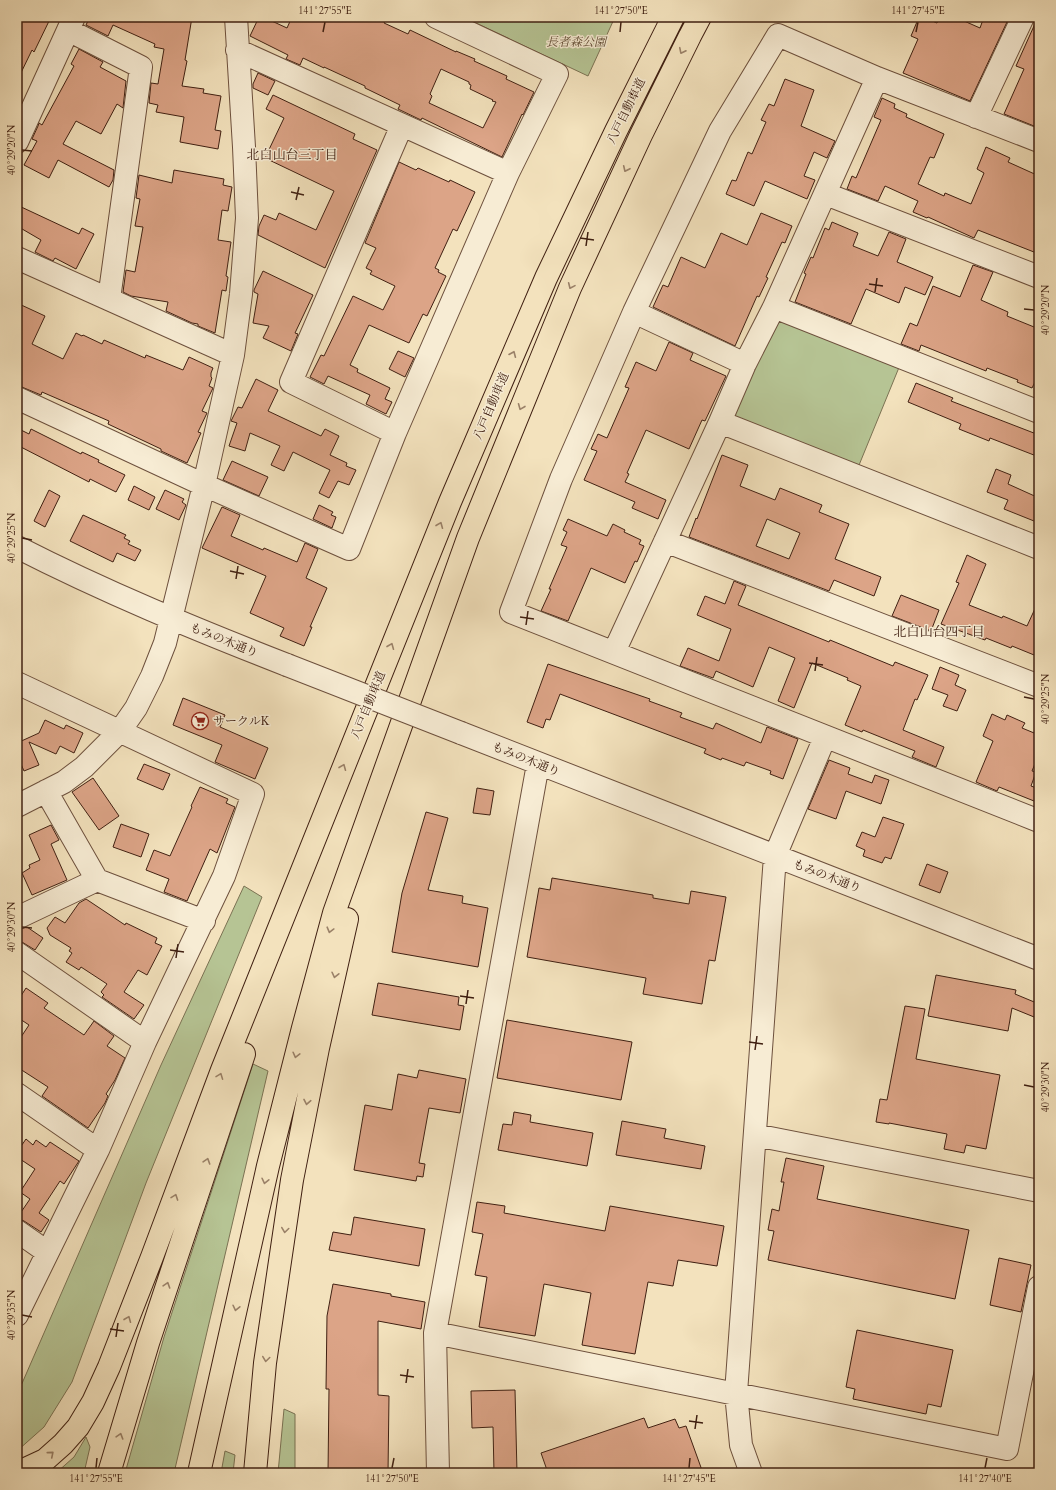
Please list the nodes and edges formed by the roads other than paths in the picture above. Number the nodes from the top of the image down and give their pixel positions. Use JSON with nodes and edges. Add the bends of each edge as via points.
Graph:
{"nodes":[{"id":1,"x":236,"y":17,"type":"edge"},
{"id":2,"x":436,"y":17,"type":"edge"},
{"id":3,"x":673,"y":17,"type":"edge"},
{"id":4,"x":700,"y":17,"type":"edge"},
{"id":5,"x":1023,"y":17,"type":"edge"},
{"id":6,"x":71,"y":23,"type":"edge"},
{"id":7,"x":237,"y":50,"type":"junction"},
{"id":8,"x":877,"y":78,"type":"junction"},
{"id":9,"x":976,"y":117,"type":"junction"},
{"id":10,"x":402,"y":125,"type":"junction"},
{"id":11,"x":1039,"y":141,"type":"edge"},
{"id":12,"x":17,"y":142,"type":"edge"},
{"id":13,"x":508,"y":173,"type":"junction"},
{"id":14,"x":826,"y":194,"type":"junction"},
{"id":15,"x":17,"y":258,"type":"edge"},
{"id":16,"x":1039,"y":277,"type":"edge"},
{"id":17,"x":109,"y":299,"type":"junction"},
{"id":18,"x":774,"y":307,"type":"junction"},
{"id":19,"x":634,"y":312,"type":"junction"},
{"id":20,"x":233,"y":355,"type":"junction"},
{"id":21,"x":745,"y":364,"type":"junction"},
{"id":22,"x":17,"y":398,"type":"edge"},
{"id":23,"x":1039,"y":412,"type":"edge"},
{"id":24,"x":720,"y":422,"type":"junction"},
{"id":25,"x":395,"y":433,"type":"junction"},
{"id":26,"x":204,"y":485,"type":"junction"},
{"id":27,"x":665,"y":541,"type":"junction"},
{"id":28,"x":17,"y":547,"type":"edge"},
{"id":29,"x":1039,"y":548,"type":"edge"},
{"id":30,"x":171,"y":619,"type":"junction"},
{"id":31,"x":614,"y":652,"type":"junction"},
{"id":32,"x":17,"y":684,"type":"edge"},
{"id":33,"x":1039,"y":686,"type":"edge"},
{"id":34,"x":120,"y":731,"type":"junction"},
{"id":35,"x":824,"y":737,"type":"junction"},
{"id":36,"x":388,"y":760,"type":"junction"},
{"id":37,"x":538,"y":764,"type":"junction"},
{"id":38,"x":46,"y":791,"type":"junction"},
{"id":39,"x":329,"y":803,"type":"junction"},
{"id":40,"x":17,"y":806,"type":"edge"},
{"id":41,"x":1039,"y":821,"type":"edge"},
{"id":42,"x":775,"y":856,"type":"junction"},
{"id":43,"x":97,"y":880,"type":"junction"},
{"id":44,"x":17,"y":918,"type":"edge"},
{"id":45,"x":204,"y":921,"type":"junction"},
{"id":46,"x":17,"y":953,"type":"edge"},
{"id":47,"x":1039,"y":959,"type":"edge"},
{"id":48,"x":144,"y":1042,"type":"junction"},
{"id":49,"x":17,"y":1094,"type":"edge"},
{"id":50,"x":755,"y":1135,"type":"junction"},
{"id":51,"x":98,"y":1150,"type":"junction"},
{"id":52,"x":1039,"y":1191,"type":"edge"},
{"id":53,"x":17,"y":1232,"type":"edge"},
{"id":54,"x":47,"y":1252,"type":"junction"},
{"id":55,"x":1039,"y":1287,"type":"edge"},
{"id":56,"x":17,"y":1315,"type":"edge"},
{"id":57,"x":435,"y":1333,"type":"junction"},
{"id":58,"x":736,"y":1393,"type":"junction"},
{"id":59,"x":17,"y":1473,"type":"edge"},
{"id":60,"x":108,"y":1473,"type":"edge"},
{"id":61,"x":199,"y":1473,"type":"edge"},
{"id":62,"x":255,"y":1473,"type":"edge"},
{"id":63,"x":438,"y":1473,"type":"edge"},
{"id":64,"x":751,"y":1473,"type":"edge"}],
"edges":[{"from":1,"to":7,"type":"street"},
{"from":2,"to":13,"type":"street","via":[[557,74]]},
{"from":39,"to":3,"type":"highway","name":"八戸自動車道","one_way":true,"via":[[450,502],[546,278]]},
{"from":4,"to":36,"type":"highway","name":"八戸自動車道","one_way":true,"via":[[570,288],[468,538]]},
{"from":5,"to":9,"type":"street"},
{"from":6,"to":12,"type":"street"},
{"from":6,"to":17,"type":"street","via":[[142,67]]},
{"from":7,"to":10,"type":"street"},
{"from":7,"to":20,"type":"street","via":[[247,218]]},
{"from":8,"to":9,"type":"street"},
{"from":8,"to":14,"type":"street"},
{"from":8,"to":19,"type":"street","via":[[778,35],[720,131]]},
{"from":9,"to":11,"type":"street"},
{"from":10,"to":13,"type":"street"},
{"from":10,"to":25,"type":"street","via":[[291,382]]},
{"from":13,"to":25,"type":"street"},
{"from":14,"to":16,"type":"street"},
{"from":14,"to":18,"type":"street"},
{"from":15,"to":17,"type":"street"},
{"from":17,"to":20,"type":"street"},
{"from":18,"to":21,"type":"street"},
{"from":18,"to":23,"type":"street"},
{"from":19,"to":21,"type":"street"},
{"from":19,"to":31,"type":"street","via":[[561,479],[511,612]]},
{"from":20,"to":26,"type":"street"},
{"from":21,"to":24,"type":"street"},
{"from":22,"to":26,"type":"street"},
{"from":24,"to":27,"type":"street"},
{"from":24,"to":29,"type":"street"},
{"from":25,"to":26,"type":"street","via":[[349,549]]},
{"from":26,"to":30,"type":"street"},
{"from":27,"to":31,"type":"street"},
{"from":27,"to":33,"type":"street"},
{"from":28,"to":30,"type":"street","name":"もみの木通り"},
{"from":30,"to":34,"type":"street","via":[[152,676],[136,708]]},
{"from":30,"to":37,"type":"street","name":"もみの木通り","bridge":true},
{"from":31,"to":35,"type":"street"},
{"from":32,"to":34,"type":"street"},
{"from":34,"to":38,"type":"street","via":[[84,767],[64,782]]},
{"from":34,"to":45,"type":"street","via":[[253,794],[224,876]]},
{"from":35,"to":41,"type":"street"},
{"from":35,"to":42,"type":"street"},
{"from":36,"to":61,"type":"highway","one_way":true,"via":[[334,913],[303,1028]]},
{"from":36,"to":62,"type":"highway","one_way":true,"via":[[318,1048],[292,1180],[265,1362]]},
{"from":37,"to":42,"type":"street","name":"もみの木通り"},
{"from":37,"to":57,"type":"street"},
{"from":38,"to":40,"type":"street"},
{"from":38,"to":43,"type":"street"},
{"from":59,"to":39,"type":"highway","one_way":true,"via":[[44,1460],[64,1444],[78,1427],[96,1395],[144,1279],[222,1070]]},
{"from":60,"to":39,"type":"highway","one_way":true,"via":[[211,1150]]},
{"from":42,"to":47,"type":"street","name":"もみの木通り"},
{"from":42,"to":50,"type":"street"},
{"from":43,"to":44,"type":"street"},
{"from":43,"to":45,"type":"street"},
{"from":45,"to":48,"type":"street"},
{"from":46,"to":48,"type":"street"},
{"from":48,"to":51,"type":"street"},
{"from":49,"to":51,"type":"street"},
{"from":50,"to":52,"type":"street"},
{"from":50,"to":58,"type":"street"},
{"from":51,"to":54,"type":"street"},
{"from":53,"to":54,"type":"street"},
{"from":54,"to":56,"type":"street"},
{"from":55,"to":58,"type":"street","via":[[1007,1449]]},
{"from":57,"to":58,"type":"street"},
{"from":57,"to":63,"type":"street"},
{"from":58,"to":64,"type":"street","via":[[741,1445]]}]}
